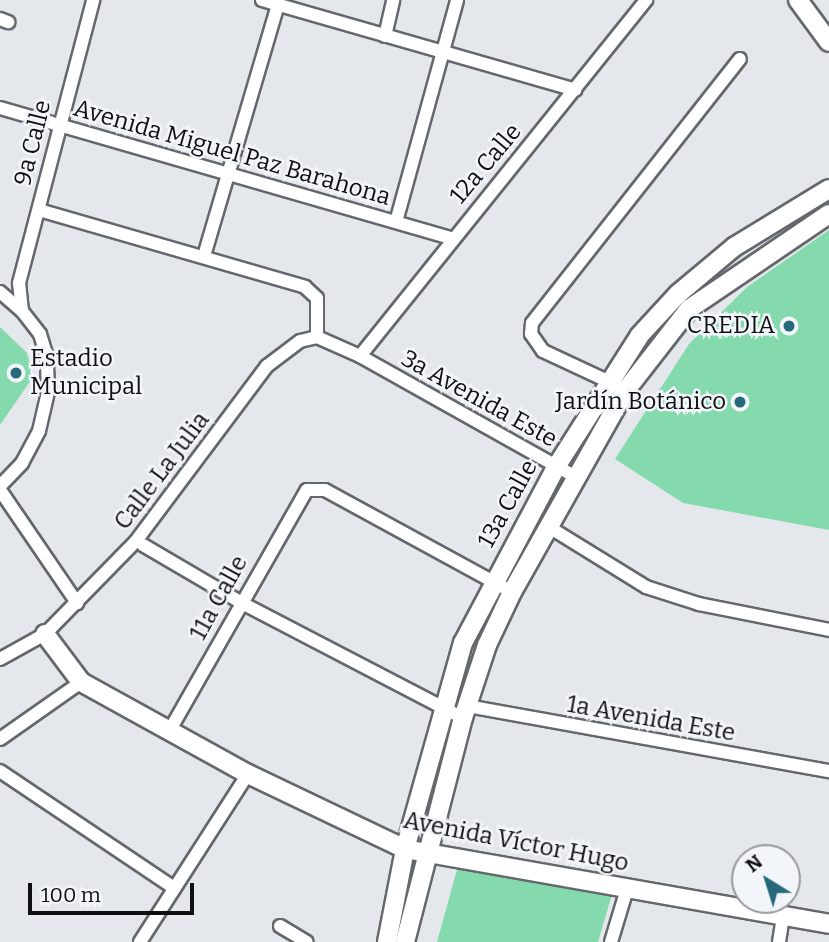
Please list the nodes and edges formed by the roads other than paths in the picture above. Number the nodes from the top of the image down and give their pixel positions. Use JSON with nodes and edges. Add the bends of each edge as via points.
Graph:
{"nodes":[{"id":1,"x":93,"y":0,"type":"edge"},
{"id":2,"x":262,"y":0,"type":"edge"},
{"id":3,"x":393,"y":0,"type":"edge"},
{"id":4,"x":457,"y":0,"type":"edge"},
{"id":5,"x":646,"y":0,"type":"edge"},
{"id":6,"x":798,"y":0,"type":"edge"},
{"id":7,"x":278,"y":5,"type":"junction"},
{"id":8,"x":385,"y":36,"type":"junction"},
{"id":9,"x":829,"y":42,"type":"edge"},
{"id":10,"x":442,"y":52,"type":"junction"},
{"id":11,"x":740,"y":59,"type":"dead end"},
{"id":12,"x":575,"y":90,"type":"junction"},
{"id":13,"x":0,"y":108,"type":"edge"},
{"id":14,"x":58,"y":125,"type":"junction"},
{"id":15,"x":226,"y":173,"type":"junction"},
{"id":16,"x":829,"y":189,"type":"edge"},
{"id":17,"x":39,"y":210,"type":"junction"},
{"id":18,"x":829,"y":214,"type":"edge"},
{"id":19,"x":396,"y":222,"type":"junction"},
{"id":20,"x":452,"y":238,"type":"junction"},
{"id":21,"x":734,"y":247,"type":"junction"},
{"id":22,"x":204,"y":256,"type":"junction"},
{"id":23,"x":748,"y":266,"type":"junction"},
{"id":24,"x":0,"y":292,"type":"edge"},
{"id":25,"x":22,"y":311,"type":"junction"},
{"id":26,"x":317,"y":337,"type":"junction"},
{"id":27,"x":360,"y":356,"type":"junction"},
{"id":28,"x":608,"y":381,"type":"junction"},
{"id":29,"x":626,"y":390,"type":"junction"},
{"id":30,"x":556,"y":467,"type":"junction"},
{"id":31,"x":577,"y":478,"type":"junction"},
{"id":32,"x":0,"y":488,"type":"edge"},
{"id":33,"x":550,"y":527,"type":"junction"},
{"id":34,"x":143,"y":545,"type":"dead end"},
{"id":35,"x":492,"y":582,"type":"junction"},
{"id":36,"x":512,"y":592,"type":"junction"},
{"id":37,"x":77,"y":603,"type":"junction"},
{"id":38,"x":240,"y":603,"type":"junction"},
{"id":39,"x":829,"y":629,"type":"edge"},
{"id":40,"x":45,"y":634,"type":"junction"},
{"id":41,"x":0,"y":659,"type":"edge"},
{"id":42,"x":81,"y":682,"type":"junction"},
{"id":43,"x":442,"y":710,"type":"junction"},
{"id":44,"x":465,"y":712,"type":"junction"},
{"id":45,"x":171,"y":729,"type":"junction"},
{"id":46,"x":0,"y":739,"type":"edge"},
{"id":47,"x":0,"y":771,"type":"edge"},
{"id":48,"x":829,"y":771,"type":"edge"},
{"id":49,"x":248,"y":774,"type":"junction"},
{"id":50,"x":405,"y":849,"type":"junction"},
{"id":51,"x":426,"y":853,"type":"junction"},
{"id":52,"x":174,"y":888,"type":"junction"},
{"id":53,"x":627,"y":889,"type":"junction"},
{"id":54,"x":783,"y":916,"type":"junction"},
{"id":55,"x":829,"y":924,"type":"edge"},
{"id":56,"x":280,"y":926,"type":"dead end"},
{"id":57,"x":140,"y":942,"type":"edge"},
{"id":58,"x":307,"y":942,"type":"edge"},
{"id":59,"x":387,"y":942,"type":"edge"},
{"id":60,"x":405,"y":942,"type":"edge"},
{"id":61,"x":611,"y":942,"type":"edge"},
{"id":62,"x":779,"y":942,"type":"edge"}],
"edges":[{"from":1,"to":14,"type":"street","name":"9a Calle"},
{"from":2,"to":7,"type":"street"},
{"from":3,"to":8,"type":"street"},
{"from":4,"to":10,"type":"street"},
{"from":5,"to":12,"type":"street","name":"12a Calle"},
{"from":6,"to":9,"type":"street"},
{"from":7,"to":8,"type":"street"},
{"from":7,"to":15,"type":"street"},
{"from":8,"to":10,"type":"street"},
{"from":10,"to":12,"type":"street"},
{"from":10,"to":19,"type":"street"},
{"from":11,"to":28,"type":"street","via":[[537,312],[531,334],[543,351]]},
{"from":12,"to":20,"type":"street","name":"12a Calle"},
{"from":13,"to":14,"type":"street","name":"Avenida Miguel Paz Barahona"},
{"from":14,"to":15,"type":"street","name":"Avenida Miguel Paz Barahona"},
{"from":14,"to":17,"type":"street","name":"9a Calle"},
{"from":15,"to":19,"type":"street","name":"Avenida Miguel Paz Barahona"},
{"from":15,"to":22,"type":"street"},
{"from":16,"to":21,"type":"street","name":"13a Calle"},
{"from":17,"to":22,"type":"street"},
{"from":17,"to":25,"type":"street","name":"9a Calle","via":[[19,283]]},
{"from":18,"to":23,"type":"street","name":"13a Calle"},
{"from":19,"to":20,"type":"street","name":"Avenida Miguel Paz Barahona"},
{"from":20,"to":27,"type":"street","name":"12a Calle"},
{"from":21,"to":23,"type":"street"},
{"from":21,"to":28,"type":"street","name":"13a Calle","via":[[677,294],[640,335]]},
{"from":22,"to":26,"type":"street","via":[[305,288],[317,298]]},
{"from":23,"to":29,"type":"street","name":"13a Calle","via":[[689,309]]},
{"from":24,"to":25,"type":"street"},
{"from":25,"to":32,"type":"street","via":[[40,334],[47,357],[48,392],[39,431],[22,463]]},
{"from":26,"to":27,"type":"street"},
{"from":26,"to":37,"type":"street","name":"Calle La Julia","via":[[300,341],[267,366],[136,541]]},
{"from":27,"to":30,"type":"street","name":"3a Avenida Este"},
{"from":28,"to":29,"type":"street"},
{"from":28,"to":30,"type":"street","name":"13a Calle"},
{"from":29,"to":31,"type":"street","name":"13a Calle"},
{"from":30,"to":31,"type":"street","name":"3a Avenida Este"},
{"from":30,"to":35,"type":"street","name":"13a Calle"},
{"from":31,"to":33,"type":"street","name":"13a Calle"},
{"from":32,"to":37,"type":"street"},
{"from":33,"to":36,"type":"street","name":"13a Calle"},
{"from":33,"to":39,"type":"street","via":[[646,587],[699,604]]},
{"from":34,"to":38,"type":"street","name":"1a Avenida Este"},
{"from":35,"to":36,"type":"street"},
{"from":35,"to":38,"type":"street","name":"11a Calle","via":[[325,490],[307,490]]},
{"from":35,"to":43,"type":"street","name":"13a Calle","via":[[463,643]]},
{"from":36,"to":44,"type":"street","name":"13a Calle","via":[[487,645]]},
{"from":37,"to":40,"type":"street","name":"Calle La Julia"},
{"from":38,"to":43,"type":"street","name":"1a Avenida Este"},
{"from":38,"to":45,"type":"street","name":"11a Calle"},
{"from":40,"to":41,"type":"street","name":"Calle La Julia"},
{"from":40,"to":42,"type":"street","name":"Avenida Víctor Hugo"},
{"from":42,"to":45,"type":"street","name":"Avenida Víctor Hugo"},
{"from":42,"to":46,"type":"street"},
{"from":43,"to":44,"type":"street","name":"1a Avenida Este"},
{"from":43,"to":50,"type":"street","name":"13a Calle"},
{"from":44,"to":48,"type":"street","name":"1a Avenida Este"},
{"from":44,"to":51,"type":"street","name":"13a Calle"},
{"from":45,"to":49,"type":"street","name":"Avenida Víctor Hugo"},
{"from":47,"to":52,"type":"street"},
{"from":49,"to":50,"type":"street","name":"Avenida Víctor Hugo"},
{"from":49,"to":52,"type":"street"},
{"from":50,"to":51,"type":"street","name":"Avenida Víctor Hugo"},
{"from":50,"to":59,"type":"street","name":"13a Calle"},
{"from":51,"to":53,"type":"street","name":"Avenida Víctor Hugo"},
{"from":51,"to":60,"type":"street","name":"13a Calle"},
{"from":52,"to":57,"type":"street"},
{"from":53,"to":54,"type":"street","name":"Avenida Víctor Hugo"},
{"from":53,"to":61,"type":"street"},
{"from":54,"to":55,"type":"street","name":"Avenida Víctor Hugo"},
{"from":54,"to":62,"type":"street"},
{"from":56,"to":58,"type":"street"}]}
